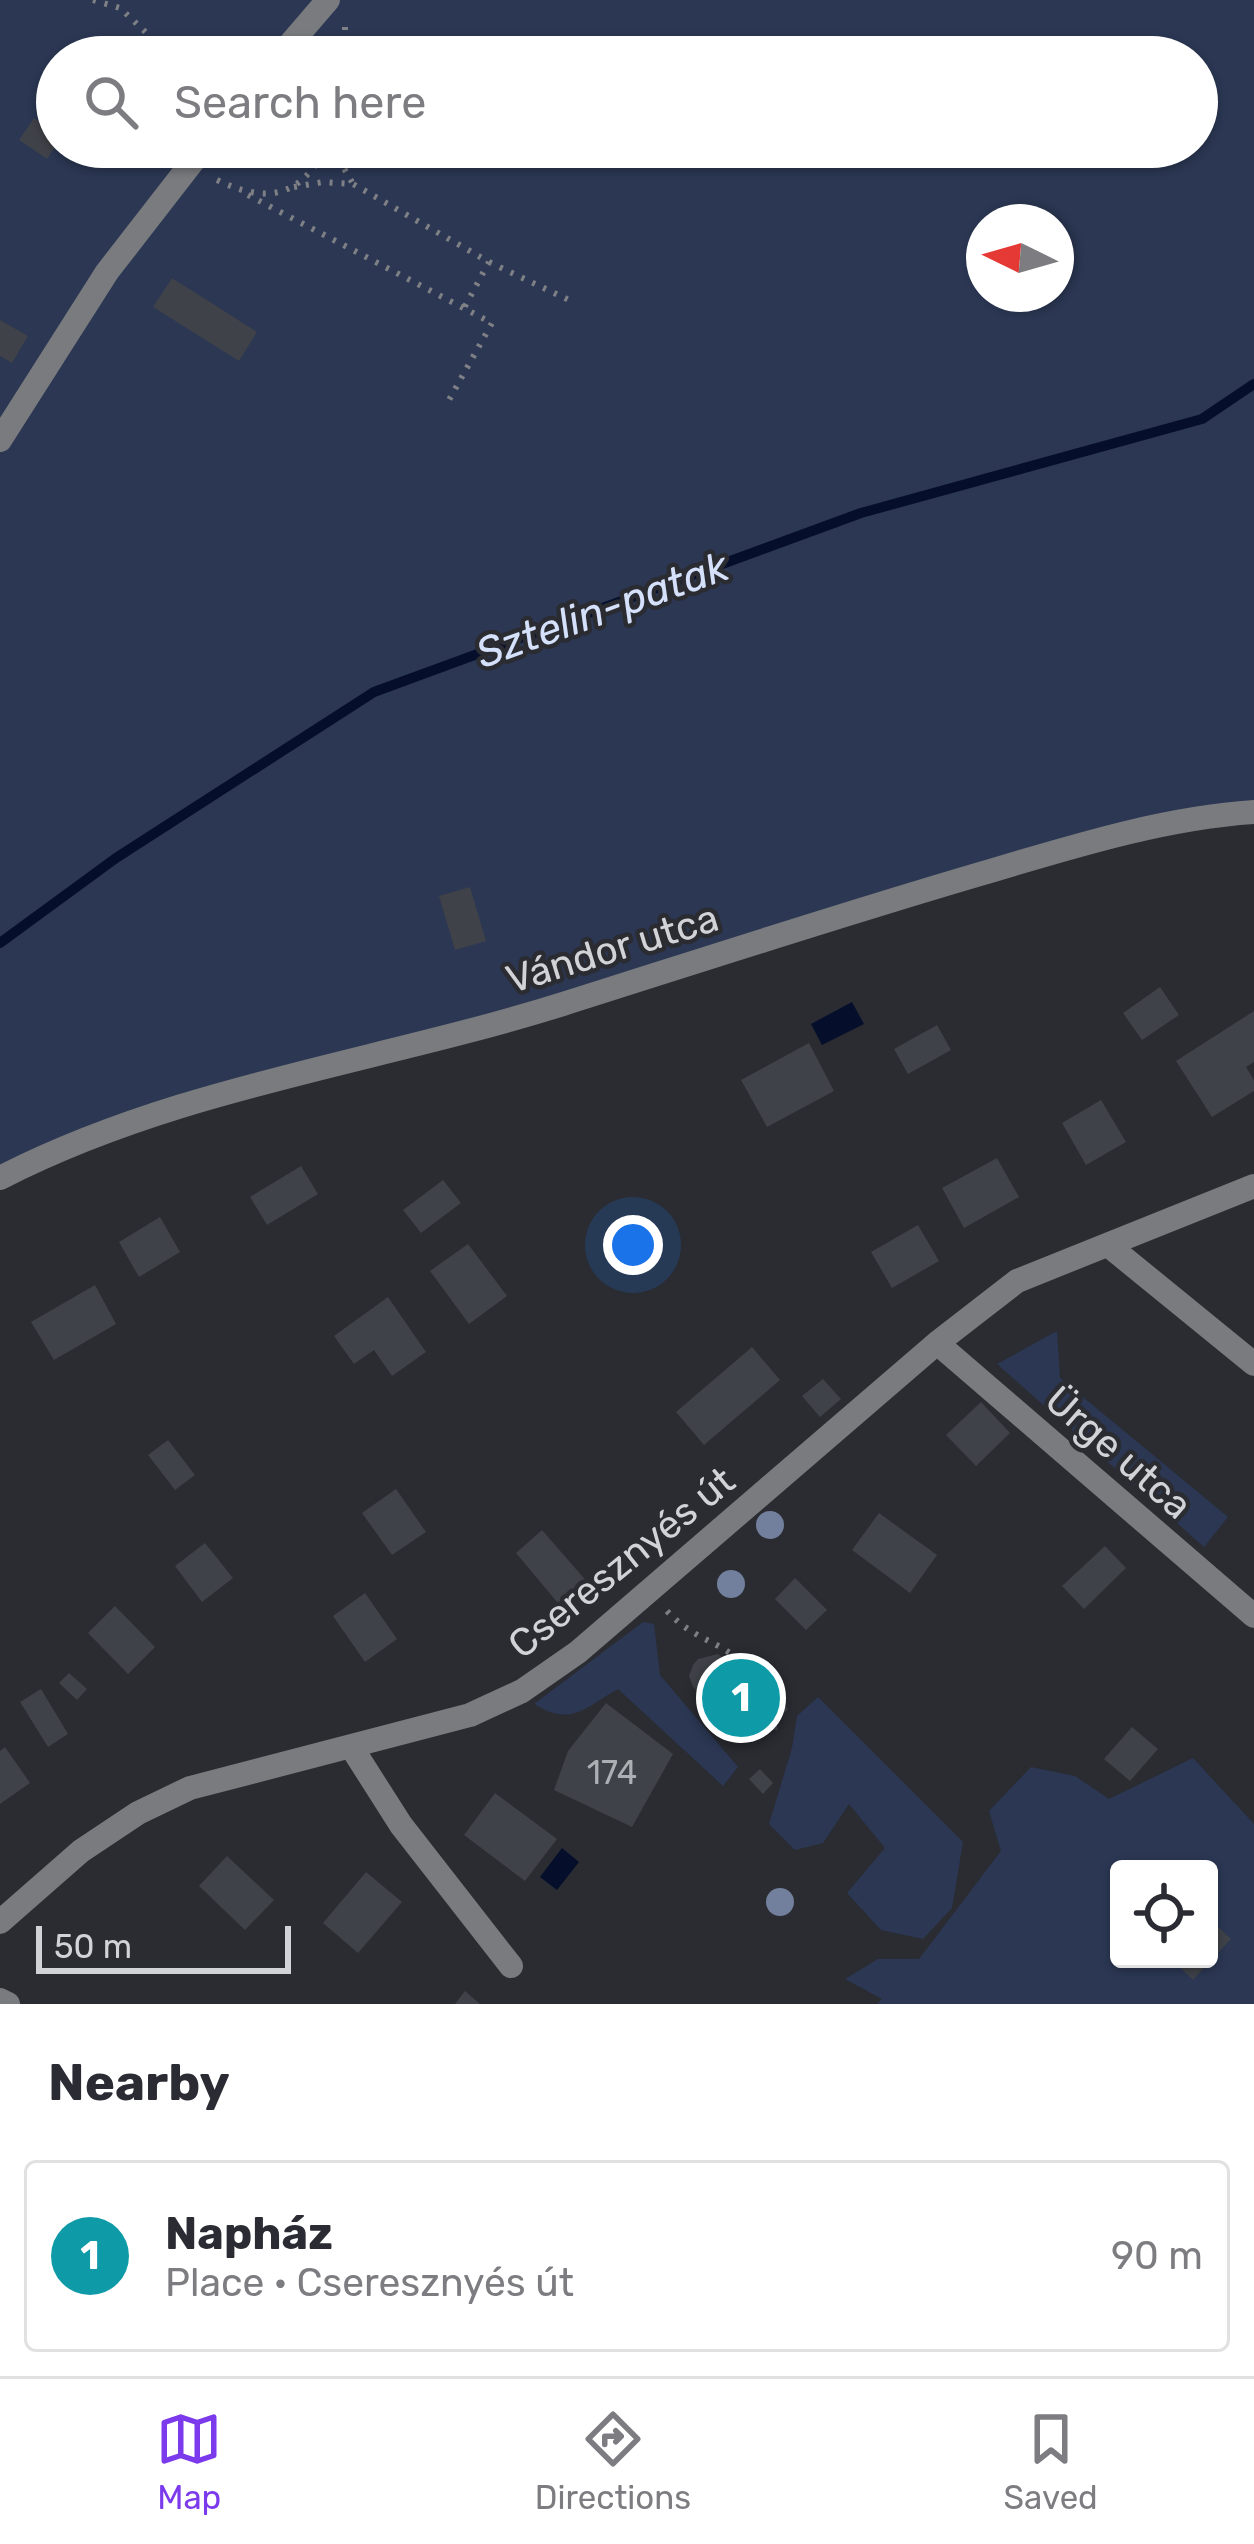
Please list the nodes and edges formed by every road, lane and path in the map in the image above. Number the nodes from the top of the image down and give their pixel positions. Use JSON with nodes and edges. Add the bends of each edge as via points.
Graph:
{"nodes":[{"id":1,"x":93,"y":0,"type":"edge"},
{"id":2,"x":328,"y":0,"type":"edge"},
{"id":3,"x":150,"y":36,"type":"edge"},
{"id":4,"x":297,"y":36,"type":"edge"},
{"id":5,"x":187,"y":168,"type":"edge"},
{"id":6,"x":211,"y":168,"type":"edge"},
{"id":7,"x":316,"y":168,"type":"edge"},
{"id":8,"x":344,"y":168,"type":"edge"},
{"id":9,"x":353,"y":184,"type":"junction"},
{"id":10,"x":294,"y":188,"type":"junction"},
{"id":11,"x":248,"y":195,"type":"junction"},
{"id":12,"x":489,"y":262,"type":"junction"},
{"id":13,"x":571,"y":301,"type":"dead end"},
{"id":14,"x":464,"y":308,"type":"junction"},
{"id":15,"x":449,"y":400,"type":"dead end"},
{"id":16,"x":0,"y":440,"type":"edge"},
{"id":17,"x":1254,"y":812,"type":"edge"},
{"id":18,"x":0,"y":1178,"type":"edge"},
{"id":19,"x":1254,"y":1186,"type":"edge"},
{"id":20,"x":1108,"y":1245,"type":"junction"},
{"id":21,"x":937,"y":1343,"type":"junction"},
{"id":22,"x":1254,"y":1364,"type":"edge"},
{"id":23,"x":649,"y":1591,"type":"junction"},
{"id":24,"x":1254,"y":1616,"type":"edge"},
{"id":25,"x":740,"y":1660,"type":"dead end"},
{"id":26,"x":352,"y":1748,"type":"junction"},
{"id":27,"x":0,"y":1922,"type":"edge"},
{"id":28,"x":511,"y":1966,"type":"dead end"},
{"id":29,"x":0,"y":2000,"type":"edge"},
{"id":30,"x":8,"y":2004,"type":"edge"}],
"edges":[{"from":1,"to":3,"type":"path","via":[[120,8]]},
{"from":2,"to":4,"type":"street"},
{"from":5,"to":16,"type":"street","via":[[106,272]]},
{"from":6,"to":11,"type":"path"},
{"from":7,"to":10,"type":"path"},
{"from":8,"to":9,"type":"path"},
{"from":9,"to":10,"type":"path"},
{"from":9,"to":12,"type":"path"},
{"from":10,"to":11,"type":"path"},
{"from":11,"to":14,"type":"path"},
{"from":12,"to":13,"type":"path"},
{"from":12,"to":14,"type":"path"},
{"from":14,"to":15,"type":"path","via":[[492,322]]},
{"from":17,"to":18,"type":"street","name":"Vándor utca","via":[[1058,851],[560,1005],[129,1120]]},
{"from":19,"to":20,"type":"street","name":"Cseresznyés út"},
{"from":20,"to":21,"type":"street","name":"Cseresznyés út","via":[[1017,1281]]},
{"from":20,"to":22,"type":"street"},
{"from":21,"to":23,"type":"street","name":"Cseresznyés út"},
{"from":21,"to":24,"type":"street","name":"Ürge utca"},
{"from":23,"to":25,"type":"path","via":[[705,1643],[721,1644]]},
{"from":23,"to":26,"type":"street","name":"Cseresznyés út","via":[[521,1690],[470,1715]]},
{"from":26,"to":27,"type":"street","name":"Cseresznyés út","via":[[180,1792],[81,1851]]},
{"from":26,"to":28,"type":"street"},
{"from":29,"to":30,"type":"street"}]}
